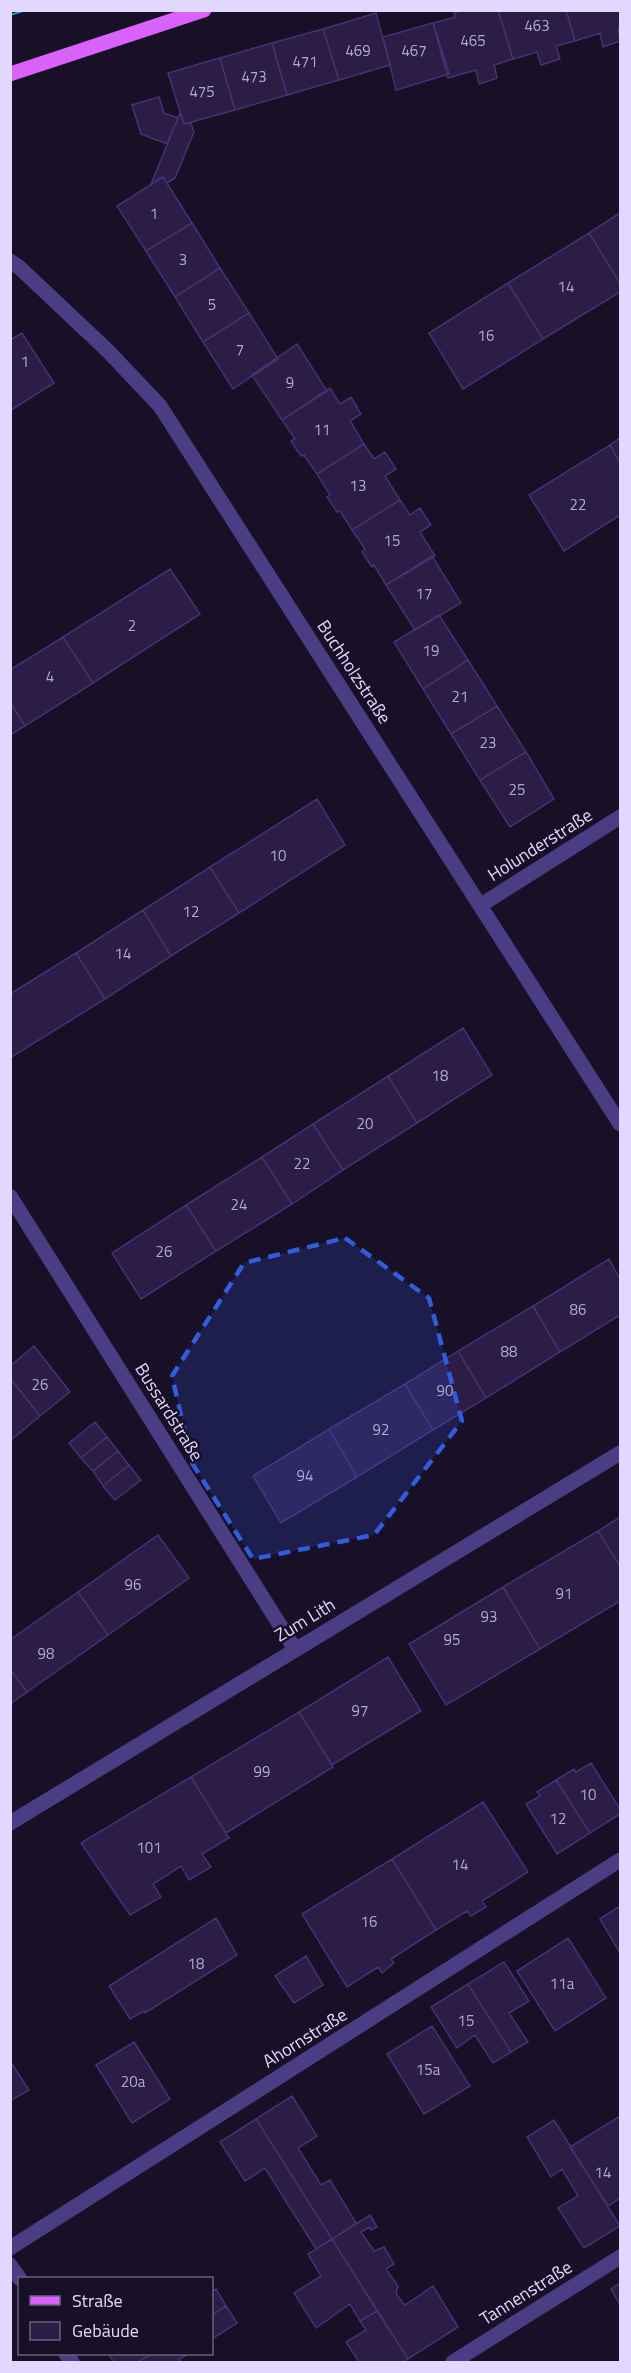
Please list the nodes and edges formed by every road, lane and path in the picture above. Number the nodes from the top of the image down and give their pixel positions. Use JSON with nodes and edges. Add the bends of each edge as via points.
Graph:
{"nodes":[{"id":1,"x":204,"y":10,"type":"edge"},
{"id":2,"x":10,"y":74,"type":"edge"},
{"id":3,"x":10,"y":252,"type":"edge"},
{"id":4,"x":15,"y":264,"type":"edge"},
{"id":5,"x":621,"y":817,"type":"edge"},
{"id":6,"x":481,"y":905,"type":"junction"},
{"id":7,"x":621,"y":1124,"type":"edge"},
{"id":8,"x":10,"y":1196,"type":"edge"},
{"id":9,"x":621,"y":1453,"type":"edge"},
{"id":10,"x":295,"y":1649,"type":"junction"},
{"id":11,"x":10,"y":1822,"type":"edge"},
{"id":12,"x":621,"y":1860,"type":"edge"},
{"id":13,"x":10,"y":2248,"type":"edge"},
{"id":14,"x":621,"y":2257,"type":"edge"},
{"id":15,"x":453,"y":2362,"type":"edge"}],
"edges":[{"from":1,"to":2,"type":"main road"},
{"from":3,"to":4,"type":"street","name":"Buchholzstraße"},
{"from":4,"to":6,"type":"street","name":"Buchholzstraße","via":[[160,406]]},
{"from":5,"to":6,"type":"street","name":"Holunderstraße"},
{"from":6,"to":7,"type":"street","name":"Buchholzstraße"},
{"from":8,"to":10,"type":"street","name":"Bussardstraße"},
{"from":9,"to":10,"type":"street","name":"Zum Lith"},
{"from":10,"to":11,"type":"street","name":"Zum Lith"},
{"from":12,"to":13,"type":"street","name":"Ahornstraße"},
{"from":14,"to":15,"type":"street","name":"Tannenstraße"}]}
